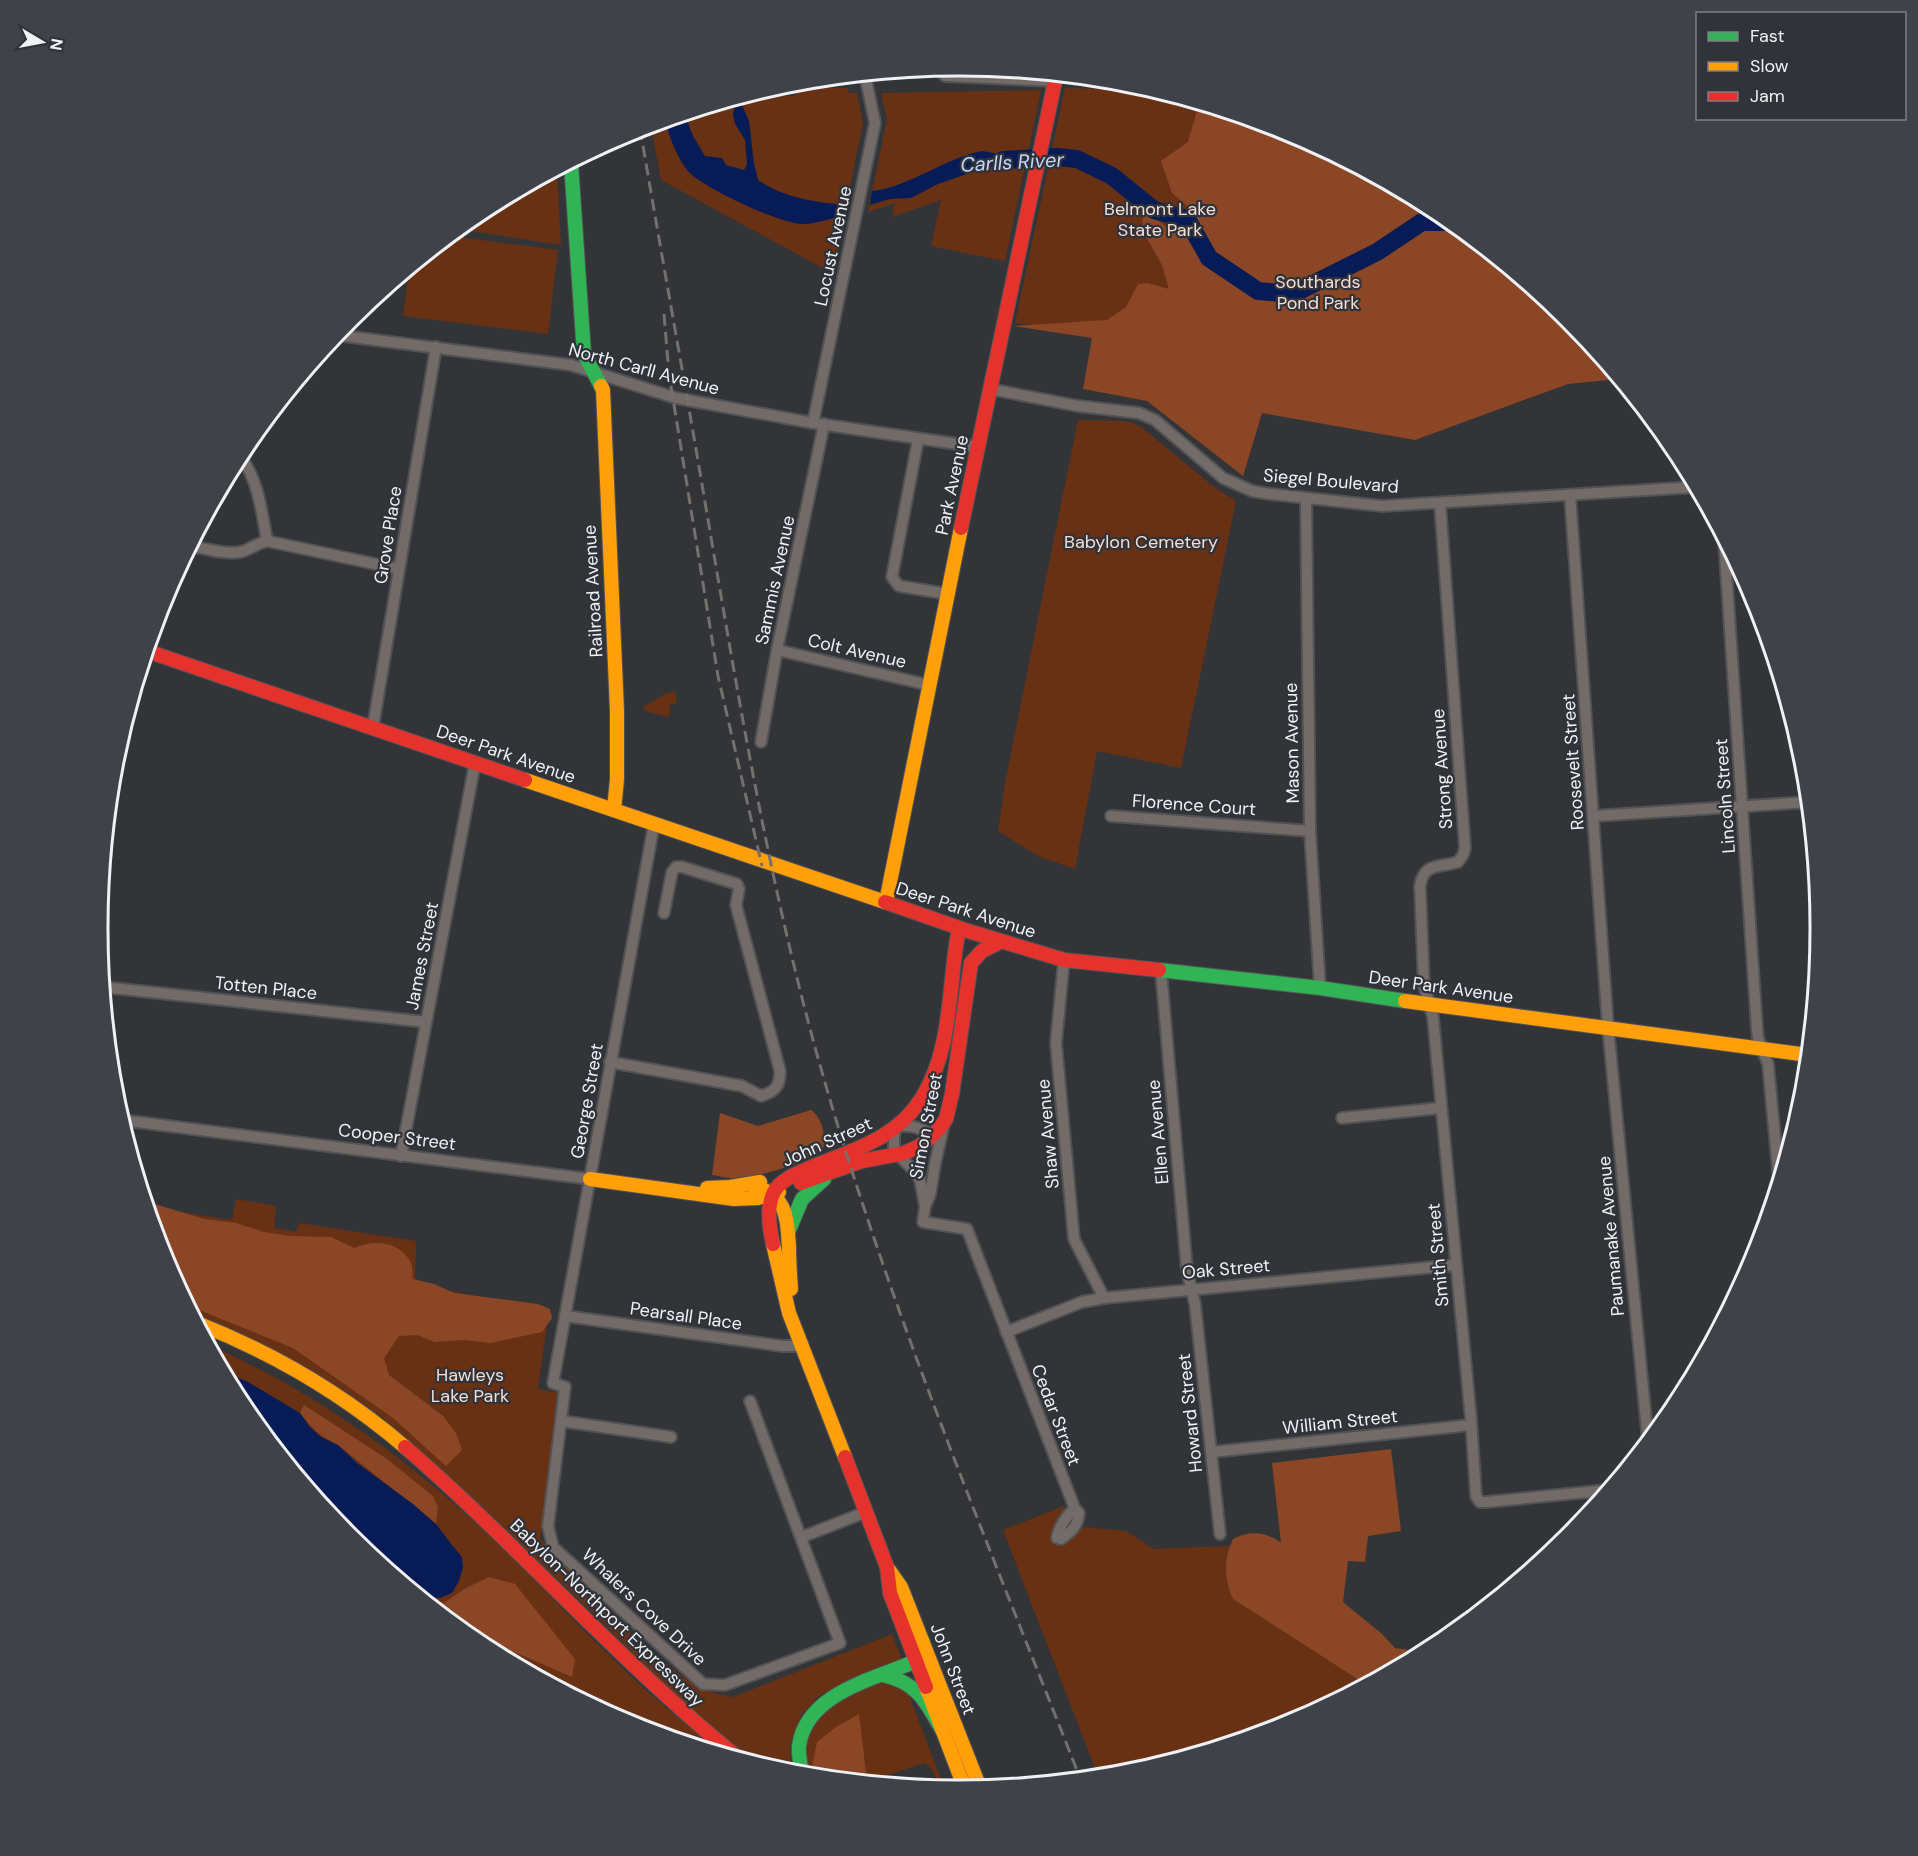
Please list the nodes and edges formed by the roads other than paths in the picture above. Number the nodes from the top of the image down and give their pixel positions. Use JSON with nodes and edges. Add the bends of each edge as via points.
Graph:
{"nodes":[{"id":1,"x":954,"y":76,"type":"edge"},
{"id":2,"x":974,"y":77,"type":"edge"},
{"id":3,"x":866,"y":82,"type":"edge"},
{"id":4,"x":1054,"y":82,"type":"edge"},
{"id":5,"x":571,"y":170,"type":"edge"},
{"id":6,"x":347,"y":336,"type":"edge"},
{"id":7,"x":436,"y":347,"type":"junction"},
{"id":8,"x":594,"y":372,"type":"junction"},
{"id":9,"x":990,"y":389,"type":"junction"},
{"id":10,"x":818,"y":423,"type":"junction"},
{"id":11,"x":918,"y":440,"type":"junction"},
{"id":12,"x":978,"y":447,"type":"junction"},
{"id":13,"x":246,"y":464,"type":"edge"},
{"id":14,"x":1687,"y":488,"type":"edge"},
{"id":15,"x":1570,"y":495,"type":"junction"},
{"id":16,"x":1306,"y":498,"type":"junction"},
{"id":17,"x":1440,"y":503,"type":"junction"},
{"id":18,"x":267,"y":541,"type":"junction"},
{"id":19,"x":197,"y":547,"type":"edge"},
{"id":20,"x":1725,"y":556,"type":"edge"},
{"id":21,"x":399,"y":569,"type":"junction"},
{"id":22,"x":948,"y":594,"type":"junction"},
{"id":23,"x":777,"y":650,"type":"junction"},
{"id":24,"x":153,"y":653,"type":"edge"},
{"id":25,"x":929,"y":685,"type":"junction"},
{"id":26,"x":373,"y":727,"type":"junction"},
{"id":27,"x":761,"y":742,"type":"dead end"},
{"id":28,"x":475,"y":763,"type":"junction"},
{"id":29,"x":1801,"y":803,"type":"edge"},
{"id":30,"x":1743,"y":806,"type":"junction"},
{"id":31,"x":614,"y":810,"type":"junction"},
{"id":32,"x":1111,"y":816,"type":"dead end"},
{"id":33,"x":1594,"y":816,"type":"junction"},
{"id":34,"x":654,"y":824,"type":"junction"},
{"id":35,"x":1310,"y":831,"type":"junction"},
{"id":36,"x":886,"y":902,"type":"junction"},
{"id":37,"x":664,"y":913,"type":"dead end"},
{"id":38,"x":963,"y":930,"type":"junction"},
{"id":39,"x":1000,"y":942,"type":"junction"},
{"id":40,"x":1064,"y":960,"type":"junction"},
{"id":41,"x":1161,"y":971,"type":"junction"},
{"id":42,"x":109,"y":988,"type":"edge"},
{"id":43,"x":1320,"y":988,"type":"junction"},
{"id":44,"x":1430,"y":1005,"type":"junction"},
{"id":45,"x":426,"y":1022,"type":"junction"},
{"id":46,"x":1608,"y":1027,"type":"junction"},
{"id":47,"x":960,"y":1035,"type":"junction"},
{"id":48,"x":1763,"y":1048,"type":"junction"},
{"id":49,"x":1801,"y":1054,"type":"edge"},
{"id":50,"x":610,"y":1062,"type":"junction"},
{"id":51,"x":1440,"y":1108,"type":"junction"},
{"id":52,"x":1342,"y":1118,"type":"dead end"},
{"id":53,"x":946,"y":1119,"type":"joint"},
{"id":54,"x":131,"y":1121,"type":"edge"},
{"id":55,"x":897,"y":1126,"type":"junction"},
{"id":56,"x":936,"y":1141,"type":"junction"},
{"id":57,"x":896,"y":1155,"type":"junction"},
{"id":58,"x":401,"y":1156,"type":"junction"},
{"id":59,"x":1777,"y":1161,"type":"edge"},
{"id":60,"x":809,"y":1168,"type":"junction"},
{"id":61,"x":833,"y":1173,"type":"junction"},
{"id":62,"x":590,"y":1179,"type":"junction"},
{"id":63,"x":752,"y":1185,"type":"junction"},
{"id":64,"x":668,"y":1189,"type":"junction"},
{"id":65,"x":773,"y":1194,"type":"junction"},
{"id":66,"x":734,"y":1199,"type":"junction"},
{"id":67,"x":925,"y":1206,"type":"junction"},
{"id":68,"x":788,"y":1235,"type":"junction"},
{"id":69,"x":772,"y":1240,"type":"junction"},
{"id":70,"x":1456,"y":1265,"type":"junction"},
{"id":71,"x":1192,"y":1289,"type":"junction"},
{"id":72,"x":1104,"y":1298,"type":"junction"},
{"id":73,"x":565,"y":1316,"type":"junction"},
{"id":74,"x":208,"y":1328,"type":"edge"},
{"id":75,"x":1006,"y":1332,"type":"junction"},
{"id":76,"x":215,"y":1341,"type":"edge"},
{"id":77,"x":803,"y":1346,"type":"junction"},
{"id":78,"x":553,"y":1383,"type":"joint"},
{"id":79,"x":750,"y":1401,"type":"dead end"},
{"id":80,"x":561,"y":1421,"type":"junction"},
{"id":81,"x":1471,"y":1425,"type":"junction"},
{"id":82,"x":1647,"y":1429,"type":"edge"},
{"id":83,"x":671,"y":1437,"type":"dead end"},
{"id":84,"x":1212,"y":1452,"type":"junction"},
{"id":85,"x":1597,"y":1491,"type":"edge"},
{"id":86,"x":455,"y":1493,"type":"junction"},
{"id":87,"x":1075,"y":1509,"type":"dead end"},
{"id":88,"x":866,"y":1512,"type":"junction"},
{"id":89,"x":1220,"y":1534,"type":"dead end"},
{"id":90,"x":802,"y":1537,"type":"junction"},
{"id":91,"x":887,"y":1567,"type":"junction"},
{"id":92,"x":923,"y":1642,"type":"junction"},
{"id":93,"x":916,"y":1661,"type":"junction"},
{"id":94,"x":882,"y":1675,"type":"junction"},
{"id":95,"x":942,"y":1730,"type":"junction"},
{"id":96,"x":724,"y":1745,"type":"edge"},
{"id":97,"x":800,"y":1764,"type":"edge"},
{"id":98,"x":977,"y":1779,"type":"edge"},
{"id":99,"x":961,"y":1780,"type":"edge"}],
"edges":[{"from":1,"to":2,"type":"street"},
{"from":3,"to":10,"type":"street","name":"Locust Avenue","via":[[875,123]]},
{"from":4,"to":9,"type":"main road","name":"Park Avenue"},
{"from":5,"to":8,"type":"main road","name":"Railroad Avenue","via":[[584,354]]},
{"from":6,"to":7,"type":"street","name":"North Carll Avenue"},
{"from":7,"to":8,"type":"street","name":"North Carll Avenue","via":[[571,364]]},
{"from":7,"to":21,"type":"street","name":"Grove Place"},
{"from":8,"to":10,"type":"street","name":"North Carll Avenue","via":[[676,398]]},
{"from":8,"to":31,"type":"main road","name":"Railroad Avenue","via":[[603,390],[617,711]]},
{"from":9,"to":12,"type":"main road","name":"Park Avenue"},
{"from":9,"to":16,"type":"street","name":"Siegel Boulevard","via":[[1138,413],[1155,420],[1223,478],[1252,491]]},
{"from":10,"to":11,"type":"street","name":"North Carll Avenue"},
{"from":10,"to":23,"type":"street","name":"Sammis Avenue"},
{"from":11,"to":12,"type":"street","name":"North Carll Avenue"},
{"from":11,"to":22,"type":"street","via":[[892,577],[899,586]]},
{"from":12,"to":22,"type":"main road","name":"Park Avenue"},
{"from":13,"to":18,"type":"street"},
{"from":14,"to":15,"type":"street","name":"Siegel Boulevard"},
{"from":15,"to":17,"type":"street","name":"Siegel Boulevard"},
{"from":15,"to":33,"type":"street","name":"Roosevelt Street"},
{"from":16,"to":17,"type":"street","name":"Siegel Boulevard","via":[[1382,506]]},
{"from":16,"to":35,"type":"street","name":"Mason Avenue"},
{"from":17,"to":44,"type":"street","name":"Strong Avenue","via":[[1464,848],[1458,862],[1438,865],[1422,876],[1424,986]]},
{"from":18,"to":19,"type":"street","via":[[235,552]]},
{"from":18,"to":21,"type":"street"},
{"from":20,"to":30,"type":"street","name":"Lincoln Street"},
{"from":21,"to":26,"type":"street","name":"Grove Place"},
{"from":22,"to":25,"type":"main road","name":"Park Avenue"},
{"from":23,"to":25,"type":"street","name":"Colt Avenue"},
{"from":23,"to":27,"type":"street","name":"Sammis Avenue"},
{"from":24,"to":26,"type":"main road","name":"Deer Park Avenue"},
{"from":25,"to":36,"type":"main road","name":"Park Avenue"},
{"from":26,"to":28,"type":"main road","name":"Deer Park Avenue"},
{"from":28,"to":31,"type":"main road","name":"Deer Park Avenue"},
{"from":28,"to":45,"type":"street","name":"James Street"},
{"from":29,"to":30,"type":"street"},
{"from":30,"to":33,"type":"street"},
{"from":30,"to":48,"type":"street","name":"Lincoln Street","via":[[1757,1028]]},
{"from":31,"to":34,"type":"main road","name":"Deer Park Avenue"},
{"from":32,"to":35,"type":"street","name":"Florence Court"},
{"from":33,"to":46,"type":"street","name":"Roosevelt Street"},
{"from":34,"to":36,"type":"main road","name":"Deer Park Avenue"},
{"from":34,"to":50,"type":"street","name":"George Street"},
{"from":35,"to":43,"type":"street","name":"Mason Avenue"},
{"from":36,"to":38,"type":"main road","name":"Deer Park Avenue"},
{"from":37,"to":50,"type":"street","via":[[676,867],[737,884],[736,904],[780,1071],[779,1085],[761,1096],[742,1086]]},
{"from":38,"to":39,"type":"main road","name":"Deer Park Avenue"},
{"from":38,"to":47,"type":"main road","name":"Simon Street"},
{"from":38,"to":55,"type":"main road","name":"Simon Street","via":[[933,1079],[915,1108]]},
{"from":39,"to":40,"type":"main road","name":"Deer Park Avenue"},
{"from":39,"to":47,"type":"main road","name":"Simon Street","via":[[982,951],[971,963]]},
{"from":40,"to":41,"type":"main road","name":"Deer Park Avenue"},
{"from":40,"to":72,"type":"street","name":"Shaw Avenue","via":[[1056,1042],[1074,1239]]},
{"from":41,"to":43,"type":"main road","name":"Deer Park Avenue"},
{"from":41,"to":71,"type":"street","name":"Ellen Avenue","via":[[1187,1270]]},
{"from":42,"to":45,"type":"street","name":"Totten Place"},
{"from":43,"to":44,"type":"main road","name":"Deer Park Avenue"},
{"from":44,"to":46,"type":"main road","name":"Deer Park Avenue"},
{"from":44,"to":51,"type":"street","name":"Smith Street"},
{"from":45,"to":58,"type":"street","name":"James Street"},
{"from":46,"to":48,"type":"main road","name":"Deer Park Avenue"},
{"from":46,"to":82,"type":"street","name":"Paumanake Avenue"},
{"from":47,"to":53,"type":"main road","name":"Simon Street"},
{"from":48,"to":49,"type":"main road","name":"Deer Park Avenue"},
{"from":48,"to":59,"type":"street","name":"Lincoln Street"},
{"from":50,"to":62,"type":"street","name":"George Street"},
{"from":51,"to":52,"type":"street"},
{"from":51,"to":70,"type":"street","name":"Smith Street"},
{"from":53,"to":56,"type":"main road","name":"Cooper Street"},
{"from":54,"to":58,"type":"street","name":"Cooper Street"},
{"from":55,"to":56,"type":"street","via":[[921,1128]]},
{"from":55,"to":57,"type":"street","via":[[893,1143]]},
{"from":55,"to":60,"type":"main road","name":"John Street","via":[[865,1147]]},
{"from":56,"to":57,"type":"main road","name":"Cooper Street"},
{"from":56,"to":67,"type":"street","name":"Simon Street","via":[[930,1195]]},
{"from":57,"to":61,"type":"main road","name":"Cooper Street","via":[[862,1161]]},
{"from":57,"to":67,"type":"street","via":[[920,1180]]},
{"from":58,"to":62,"type":"street","name":"Cooper Street"},
{"from":60,"to":63,"type":"main road","name":"Cooper Street"},
{"from":60,"to":65,"type":"main road","name":"John Street","via":[[782,1182]]},
{"from":61,"to":65,"type":"main road","name":"Cooper Street"},
{"from":61,"to":68,"type":"main road","name":"John Street","via":[[802,1199]]},
{"from":62,"to":64,"type":"main road","name":"Cooper Street"},
{"from":62,"to":73,"type":"street","name":"George Street"},
{"from":63,"to":64,"type":"main road","name":"Cooper Street"},
{"from":63,"to":65,"type":"main road","name":"John Street"},
{"from":64,"to":66,"type":"main road","name":"Cooper Street"},
{"from":65,"to":66,"type":"main road","name":"Cooper Street"},
{"from":65,"to":68,"type":"main road","name":"John Street","via":[[784,1209]]},
{"from":65,"to":69,"type":"main road","name":"John Street"},
{"from":66,"to":69,"type":"main road","name":"John Street","via":[[758,1213]]},
{"from":67,"to":75,"type":"street","name":"Simon Street","via":[[923,1222],[967,1229]]},
{"from":68,"to":77,"type":"main road","name":"John Street","via":[[790,1285]]},
{"from":69,"to":77,"type":"main road","name":"John Street","via":[[789,1319]]},
{"from":70,"to":71,"type":"street","name":"Oak Street"},
{"from":70,"to":81,"type":"street","name":"Smith Street"},
{"from":71,"to":72,"type":"street","name":"Oak Street"},
{"from":71,"to":84,"type":"street","name":"Howard Street"},
{"from":72,"to":75,"type":"street","name":"Oak Street","via":[[1082,1302]]},
{"from":73,"to":77,"type":"street","name":"Pearsall Place"},
{"from":73,"to":78,"type":"street","name":"George Street"},
{"from":74,"to":86,"type":"main road","via":[[268,1355],[341,1397],[421,1460]]},
{"from":75,"to":87,"type":"street","name":"Cedar Street"},
{"from":76,"to":86,"type":"main road","via":[[328,1401]]},
{"from":77,"to":88,"type":"main road","name":"John Street"},
{"from":78,"to":80,"type":"street","name":"Whalers Cove Drive","via":[[565,1387]]},
{"from":79,"to":90,"type":"street","name":"Whalers Cove Drive"},
{"from":80,"to":83,"type":"street"},
{"from":80,"to":90,"type":"street","name":"Whalers Cove Drive","via":[[548,1526],[553,1547],[703,1684],[725,1685],[840,1643]]},
{"from":81,"to":84,"type":"street","name":"William Street"},
{"from":81,"to":85,"type":"street","name":"Smith Street","via":[[1476,1496],[1480,1502]]},
{"from":84,"to":89,"type":"street","name":"Howard Street"},
{"from":86,"to":96,"type":"main road","name":"Babylon-Northport Expressway","via":[[650,1682]]},
{"from":88,"to":90,"type":"street"},
{"from":88,"to":91,"type":"main road","name":"John Street"},
{"from":91,"to":92,"type":"main road","name":"John Street","via":[[901,1587]]},
{"from":91,"to":93,"type":"main road","name":"John Street","via":[[890,1593]]},
{"from":92,"to":93,"type":"main road"},
{"from":92,"to":98,"type":"main road","name":"John Street"},
{"from":93,"to":94,"type":"main road"},
{"from":93,"to":95,"type":"main road","name":"John Street"},
{"from":94,"to":95,"type":"main road","via":[[900,1678],[916,1689]]},
{"from":94,"to":97,"type":"main road","via":[[824,1702],[806,1726]]},
{"from":95,"to":99,"type":"main road","name":"John Street"}]}
